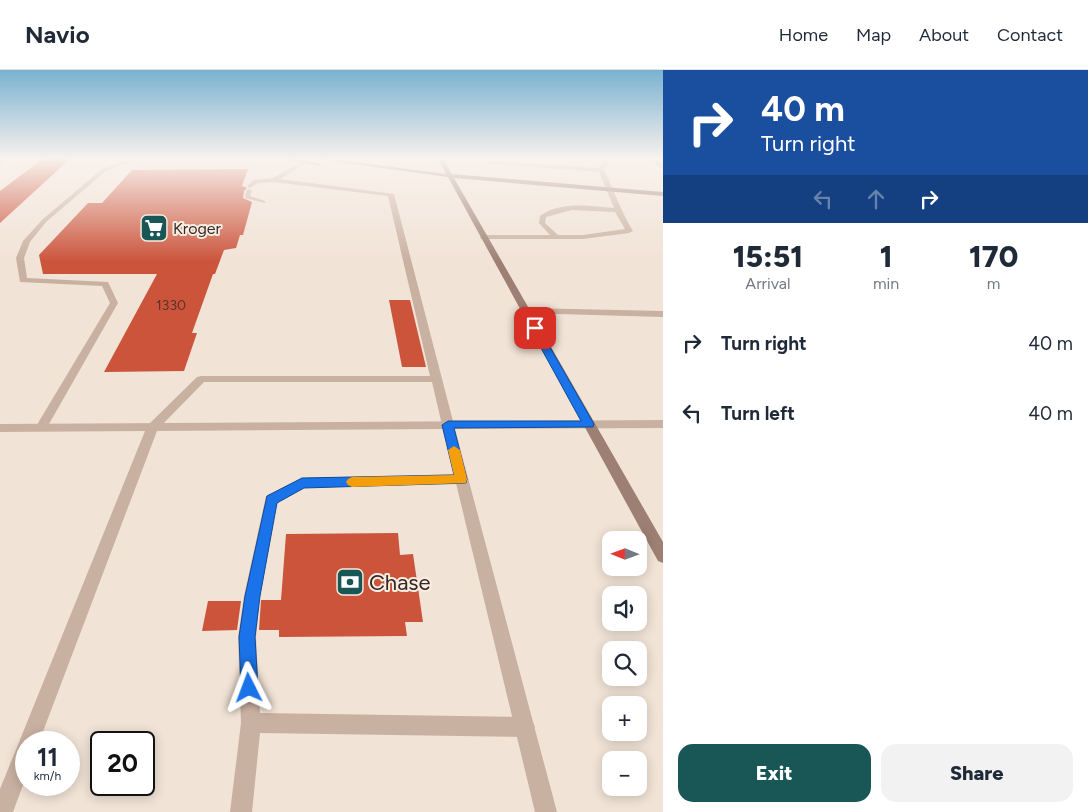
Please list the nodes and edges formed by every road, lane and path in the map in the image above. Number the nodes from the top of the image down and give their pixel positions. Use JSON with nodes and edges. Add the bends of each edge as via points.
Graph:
{"nodes":[{"id":1,"x":77,"y":193,"type":"edge"},
{"id":2,"x":248,"y":193,"type":"edge"},
{"id":3,"x":380,"y":193,"type":"edge"},
{"id":4,"x":459,"y":193,"type":"edge"},
{"id":5,"x":612,"y":193,"type":"edge"},
{"id":6,"x":645,"y":193,"type":"edge"},
{"id":7,"x":663,"y":194,"type":"edge"},
{"id":8,"x":263,"y":202,"type":"dead end"},
{"id":9,"x":618,"y":210,"type":"junction"},
{"id":10,"x":484,"y":236,"type":"junction"},
{"id":11,"x":556,"y":237,"type":"junction"},
{"id":12,"x":526,"y":312,"type":"junction"},
{"id":13,"x":663,"y":314,"type":"edge"},
{"id":14,"x":437,"y":379,"type":"junction"},
{"id":15,"x":589,"y":424,"type":"junction"},
{"id":16,"x":663,"y":424,"type":"edge"},
{"id":17,"x":448,"y":425,"type":"junction"},
{"id":18,"x":152,"y":427,"type":"junction"},
{"id":19,"x":0,"y":428,"type":"edge"},
{"id":20,"x":41,"y":428,"type":"junction"},
{"id":21,"x":461,"y":479,"type":"junction"},
{"id":22,"x":663,"y":556,"type":"edge"},
{"id":23,"x":251,"y":723,"type":"junction"},
{"id":24,"x":524,"y":727,"type":"junction"},
{"id":25,"x":33,"y":731,"type":"edge"},
{"id":26,"x":15,"y":778,"type":"edge"},
{"id":27,"x":2,"y":812,"type":"edge"},
{"id":28,"x":241,"y":812,"type":"edge"},
{"id":29,"x":546,"y":812,"type":"edge"}],
"edges":[{"from":1,"to":20,"type":"street","via":[[44,221],[27,241],[20,258],[23,280],[106,284],[114,303]]},
{"from":2,"to":8,"type":"street","via":[[247,197]]},
{"from":3,"to":14,"type":"street","via":[[392,194]]},
{"from":4,"to":10,"type":"main road"},
{"from":5,"to":9,"type":"street"},
{"from":6,"to":7,"type":"main road"},
{"from":9,"to":11,"type":"street","via":[[629,231]]},
{"from":9,"to":11,"type":"street","via":[[573,206],[557,210],[544,216],[542,223]]},
{"from":10,"to":11,"type":"street"},
{"from":10,"to":12,"type":"main road"},
{"from":12,"to":13,"type":"street"},
{"from":12,"to":15,"type":"main road"},
{"from":14,"to":17,"type":"street"},
{"from":14,"to":18,"type":"street","via":[[201,379]]},
{"from":15,"to":16,"type":"street"},
{"from":15,"to":17,"type":"street"},
{"from":15,"to":22,"type":"main road"},
{"from":17,"to":18,"type":"street"},
{"from":17,"to":21,"type":"street"},
{"from":18,"to":20,"type":"street"},
{"from":18,"to":25,"type":"street"},
{"from":19,"to":20,"type":"street"},
{"from":21,"to":23,"type":"street","via":[[302,483],[271,500],[247,637]]},
{"from":21,"to":24,"type":"street"},
{"from":23,"to":24,"type":"street"},
{"from":23,"to":28,"type":"street"},
{"from":24,"to":29,"type":"street"},
{"from":26,"to":27,"type":"street"}]}
